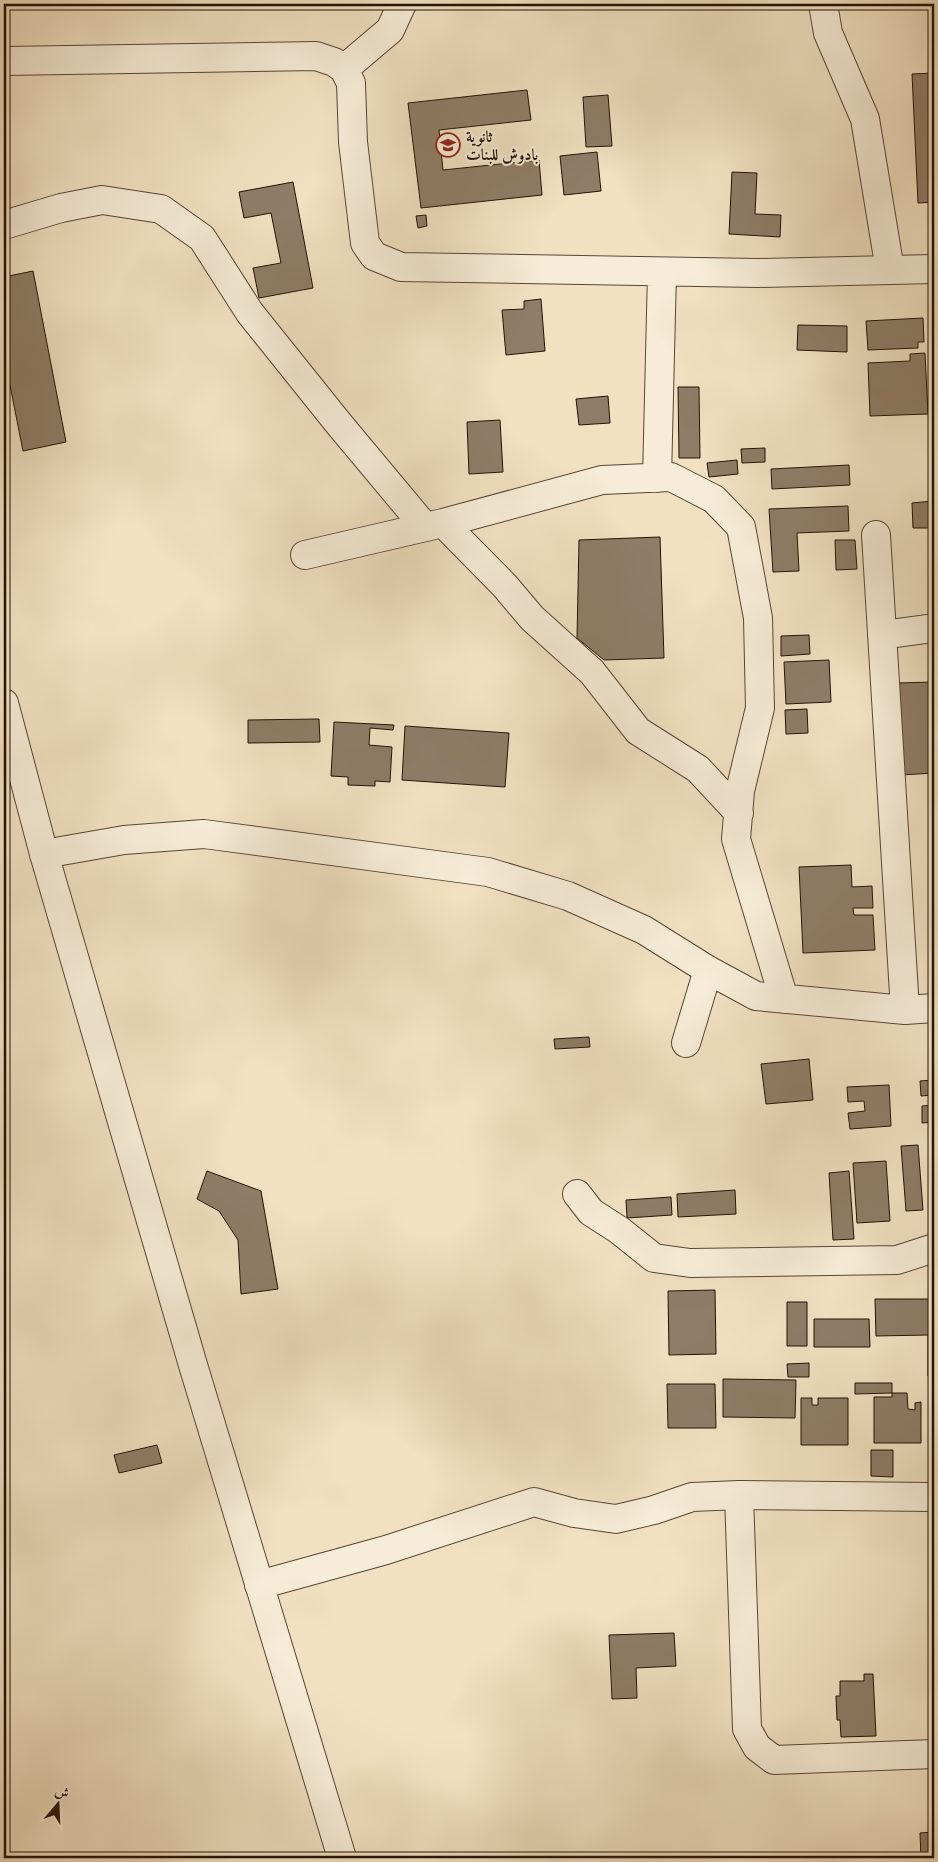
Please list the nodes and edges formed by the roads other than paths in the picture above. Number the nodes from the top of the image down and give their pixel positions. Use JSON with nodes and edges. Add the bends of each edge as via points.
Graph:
{"nodes":[{"id":1,"x":402,"y":4,"type":"edge"},
{"id":2,"x":823,"y":4,"type":"edge"},
{"id":3,"x":4,"y":60,"type":"edge"},
{"id":4,"x":344,"y":69,"type":"junction"},
{"id":5,"x":4,"y":226,"type":"edge"},
{"id":6,"x":934,"y":269,"type":"edge"},
{"id":7,"x":890,"y":270,"type":"junction"},
{"id":8,"x":662,"y":272,"type":"junction"},
{"id":9,"x":657,"y":478,"type":"junction"},
{"id":10,"x":434,"y":525,"type":"junction"},
{"id":11,"x":876,"y":535,"type":"dead end"},
{"id":12,"x":306,"y":554,"type":"dead end"},
{"id":13,"x":934,"y":628,"type":"edge"},
{"id":14,"x":882,"y":634,"type":"junction"},
{"id":15,"x":4,"y":703,"type":"edge"},
{"id":16,"x":739,"y":813,"type":"junction"},
{"id":17,"x":44,"y":854,"type":"junction"},
{"id":18,"x":708,"y":970,"type":"junction"},
{"id":19,"x":784,"y":999,"type":"junction"},
{"id":20,"x":934,"y":1008,"type":"edge"},
{"id":21,"x":904,"y":1010,"type":"junction"},
{"id":22,"x":686,"y":1043,"type":"dead end"},
{"id":23,"x":577,"y":1194,"type":"dead end"},
{"id":24,"x":934,"y":1248,"type":"edge"},
{"id":25,"x":739,"y":1495,"type":"junction"},
{"id":26,"x":934,"y":1497,"type":"edge"},
{"id":27,"x":259,"y":1585,"type":"junction"},
{"id":28,"x":934,"y":1754,"type":"edge"},
{"id":29,"x":342,"y":1858,"type":"edge"}],
"edges":[{"from":1,"to":4,"type":"street","via":[[390,30]]},
{"from":2,"to":7,"type":"street","via":[[828,33],[865,118]]},
{"from":3,"to":4,"type":"street","via":[[316,56]]},
{"from":4,"to":8,"type":"street","via":[[351,83],[353,142],[365,244],[374,256],[401,267]]},
{"from":5,"to":10,"type":"street","via":[[61,208],[102,200],[161,209],[202,238],[250,313],[339,424]]},
{"from":6,"to":7,"type":"street"},
{"from":7,"to":8,"type":"street"},
{"from":8,"to":9,"type":"street"},
{"from":9,"to":10,"type":"street","via":[[602,480]]},
{"from":9,"to":16,"type":"street","via":[[671,477],[714,499],[741,526],[758,618],[760,708],[740,791]]},
{"from":10,"to":12,"type":"street"},
{"from":10,"to":16,"type":"street","via":[[505,586],[532,618],[592,672],[638,731],[698,769]]},
{"from":11,"to":14,"type":"street"},
{"from":13,"to":14,"type":"street"},
{"from":14,"to":21,"type":"street"},
{"from":15,"to":17,"type":"street"},
{"from":16,"to":19,"type":"street","via":[[736,839]]},
{"from":17,"to":18,"type":"street","via":[[124,840],[204,834],[488,872],[568,896],[636,926]]},
{"from":17,"to":27,"type":"street"},
{"from":18,"to":19,"type":"street","via":[[756,996]]},
{"from":18,"to":22,"type":"street"},
{"from":19,"to":21,"type":"street"},
{"from":20,"to":21,"type":"street"},
{"from":23,"to":24,"type":"street","via":[[591,1212],[654,1258],[690,1263],[897,1260]]},
{"from":25,"to":26,"type":"street"},
{"from":25,"to":27,"type":"street","via":[[692,1496],[616,1519],[574,1513],[534,1502],[395,1547]]},
{"from":25,"to":28,"type":"street","via":[[747,1729],[757,1747],[774,1760]]},
{"from":27,"to":29,"type":"street"}]}
